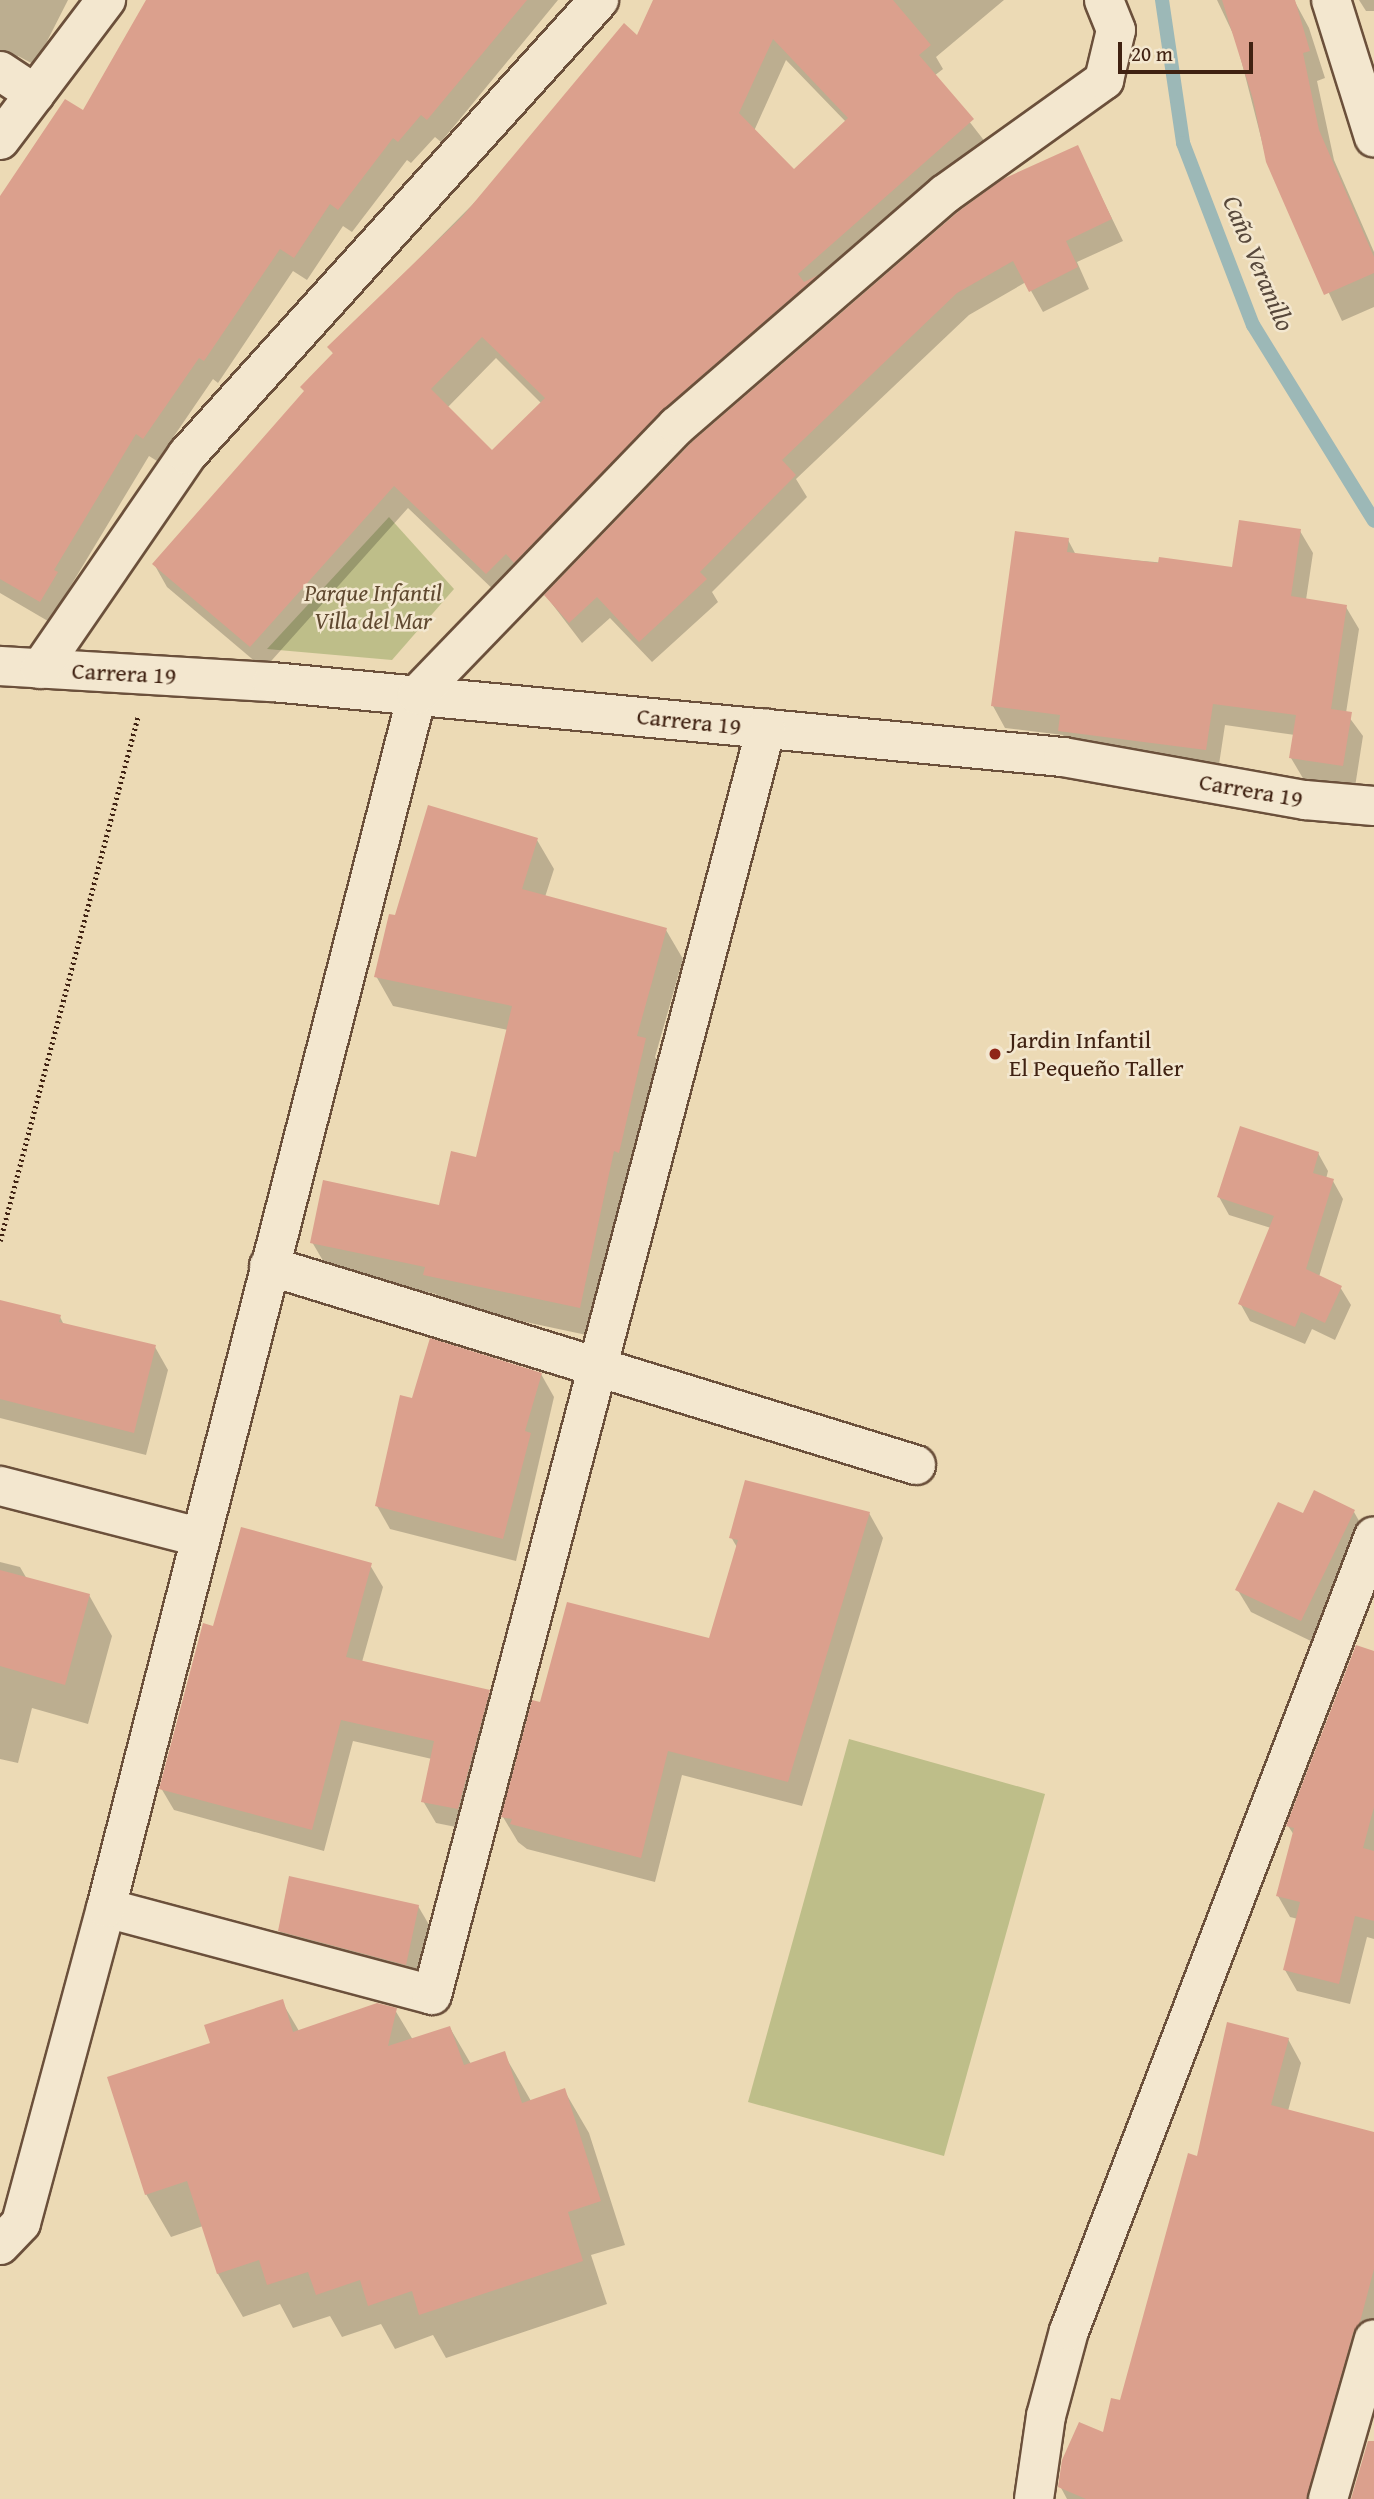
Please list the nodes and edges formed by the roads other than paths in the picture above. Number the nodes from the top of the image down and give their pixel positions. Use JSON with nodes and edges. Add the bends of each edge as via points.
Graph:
{"nodes":[{"id":1,"x":106,"y":0,"type":"edge"},
{"id":2,"x":599,"y":0,"type":"edge"},
{"id":3,"x":1104,"y":0,"type":"edge"},
{"id":4,"x":1331,"y":0,"type":"edge"},
{"id":5,"x":0,"y":71,"type":"edge"},
{"id":6,"x":35,"y":94,"type":"junction"},
{"id":7,"x":1374,"y":137,"type":"edge"},
{"id":8,"x":0,"y":140,"type":"edge"},
{"id":9,"x":0,"y":666,"type":"edge"},
{"id":10,"x":40,"y":669,"type":"junction"},
{"id":11,"x":417,"y":695,"type":"junction"},
{"id":12,"x":766,"y":729,"type":"junction"},
{"id":13,"x":1374,"y":806,"type":"edge"},
{"id":14,"x":270,"y":1266,"type":"junction"},
{"id":15,"x":598,"y":1367,"type":"junction"},
{"id":16,"x":916,"y":1465,"type":"dead end"},
{"id":17,"x":0,"y":1486,"type":"edge"},
{"id":18,"x":1374,"y":1536,"type":"edge"},
{"id":19,"x":199,"y":1537,"type":"junction"},
{"id":20,"x":106,"y":1908,"type":"junction"},
{"id":21,"x":0,"y":2245,"type":"edge"},
{"id":22,"x":1374,"y":2339,"type":"edge"},
{"id":23,"x":1034,"y":2499,"type":"edge"},
{"id":24,"x":1328,"y":2499,"type":"edge"}],
"edges":[{"from":1,"to":6,"type":"street"},
{"from":2,"to":10,"type":"street","via":[[187,455]]},
{"from":3,"to":11,"type":"street","via":[[1116,30],[1104,80],[945,194],[677,426]]},
{"from":4,"to":7,"type":"street"},
{"from":5,"to":6,"type":"street"},
{"from":6,"to":8,"type":"street"},
{"from":9,"to":10,"type":"street","name":"Carrera 19"},
{"from":10,"to":11,"type":"street","name":"Carrera 19"},
{"from":11,"to":12,"type":"street","name":"Carrera 19"},
{"from":11,"to":14,"type":"street"},
{"from":12,"to":13,"type":"street","name":"Carrera 19","via":[[1063,757],[1305,800]]},
{"from":12,"to":15,"type":"street"},
{"from":14,"to":15,"type":"street"},
{"from":14,"to":19,"type":"street"},
{"from":15,"to":16,"type":"street"},
{"from":15,"to":20,"type":"street","via":[[432,1995]]},
{"from":17,"to":19,"type":"street"},
{"from":18,"to":23,"type":"street","via":[[1069,2331],[1046,2416]]},
{"from":19,"to":20,"type":"street"},
{"from":20,"to":21,"type":"street","via":[[21,2223]]},
{"from":22,"to":24,"type":"street"}]}
